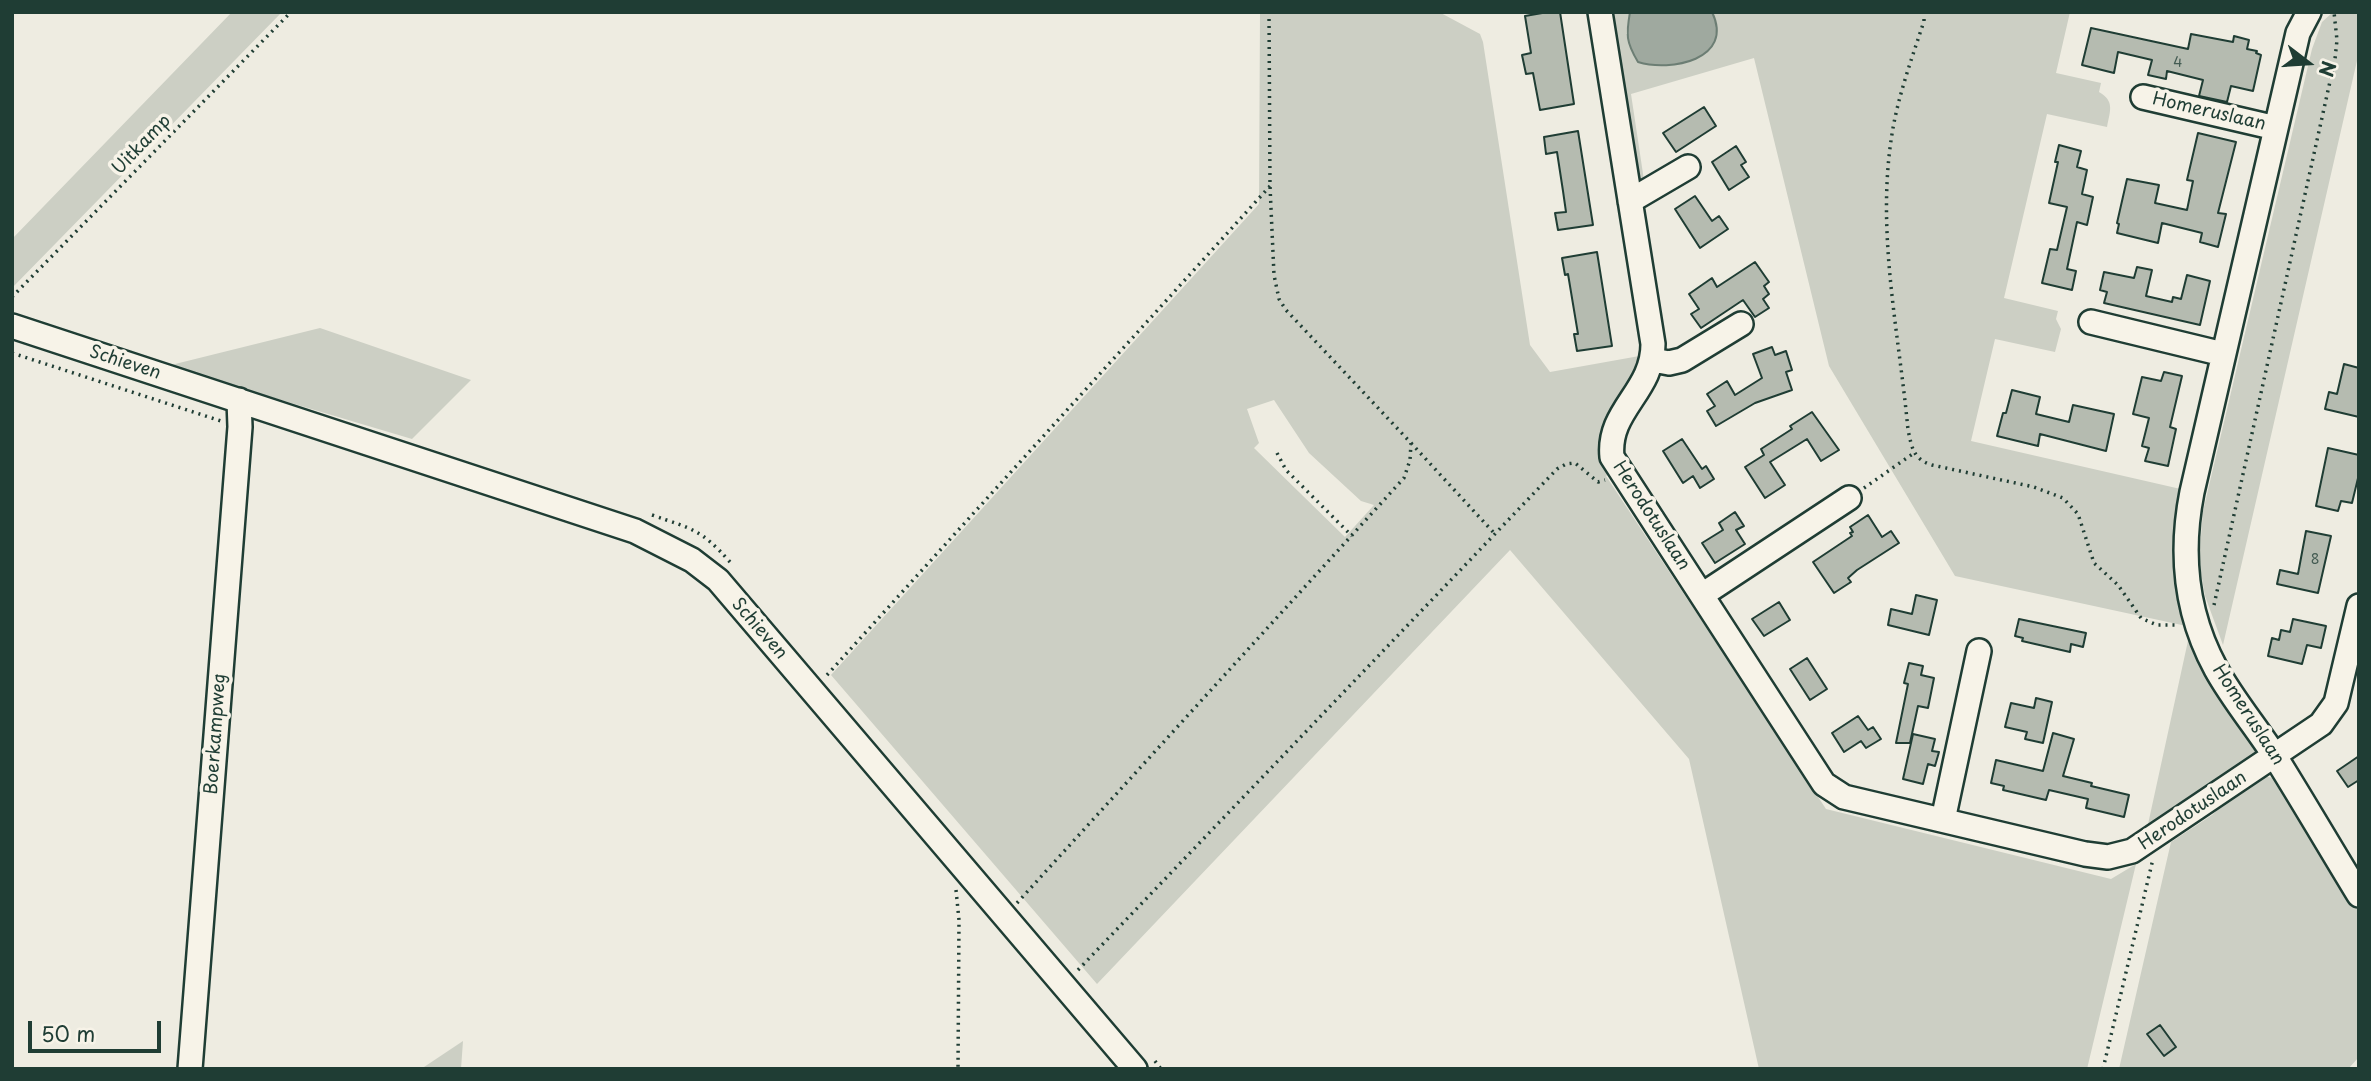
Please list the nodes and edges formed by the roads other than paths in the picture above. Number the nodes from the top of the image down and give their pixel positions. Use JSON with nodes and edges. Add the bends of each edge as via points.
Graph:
{"nodes":[{"id":1,"x":1600,"y":12,"type":"edge"},
{"id":2,"x":2309,"y":12,"type":"edge"},
{"id":3,"x":2143,"y":97,"type":"dead end"},
{"id":4,"x":2276,"y":128,"type":"junction"},
{"id":5,"x":1688,"y":167,"type":"dead end"},
{"id":6,"x":1630,"y":201,"type":"junction"},
{"id":7,"x":2091,"y":322,"type":"dead end"},
{"id":8,"x":1741,"y":324,"type":"dead end"},
{"id":9,"x":12,"y":326,"type":"edge"},
{"id":10,"x":2224,"y":354,"type":"junction"},
{"id":11,"x":1653,"y":360,"type":"junction"},
{"id":12,"x":239,"y":400,"type":"junction"},
{"id":13,"x":1849,"y":498,"type":"road end"},
{"id":14,"x":1702,"y":595,"type":"junction"},
{"id":15,"x":2359,"y":606,"type":"edge"},
{"id":16,"x":1979,"y":651,"type":"dead end"},
{"id":17,"x":2275,"y":756,"type":"junction"},
{"id":18,"x":1943,"y":820,"type":"junction"},
{"id":19,"x":2359,"y":895,"type":"edge"},
{"id":20,"x":190,"y":1069,"type":"edge"},
{"id":21,"x":1135,"y":1069,"type":"edge"}],
"edges":[{"from":1,"to":6,"type":"street"},
{"from":2,"to":4,"type":"street","name":"Homeruslaan","via":[[2298,33]]},
{"from":3,"to":4,"type":"street","name":"Homeruslaan"},
{"from":4,"to":10,"type":"street","name":"Homeruslaan"},
{"from":5,"to":6,"type":"street"},
{"from":6,"to":11,"type":"street"},
{"from":7,"to":10,"type":"street"},
{"from":8,"to":11,"type":"street","via":[[1682,360]]},
{"from":9,"to":12,"type":"street","name":"Schieven"},
{"from":10,"to":17,"type":"street","name":"Homeruslaan","via":[[2185,532],[2186,573],[2197,624],[2217,670]]},
{"from":11,"to":14,"type":"street","name":"Herodotuslaan","via":[[1646,379],[1615,425],[1612,457]]},
{"from":12,"to":20,"type":"street","name":"Boerkampweg"},
{"from":12,"to":21,"type":"street","name":"Schieven","via":[[635,531],[692,560],[718,580]]},
{"from":13,"to":14,"type":"street"},
{"from":14,"to":18,"type":"street","name":"Herodotuslaan","via":[[1824,784],[1844,797]]},
{"from":15,"to":17,"type":"street","name":"Herodotuslaan","via":[[2330,714]]},
{"from":16,"to":18,"type":"street"},
{"from":17,"to":18,"type":"street","name":"Herodotuslaan","via":[[2132,851],[2108,857]]},
{"from":17,"to":19,"type":"street","name":"Homeruslaan"}]}
